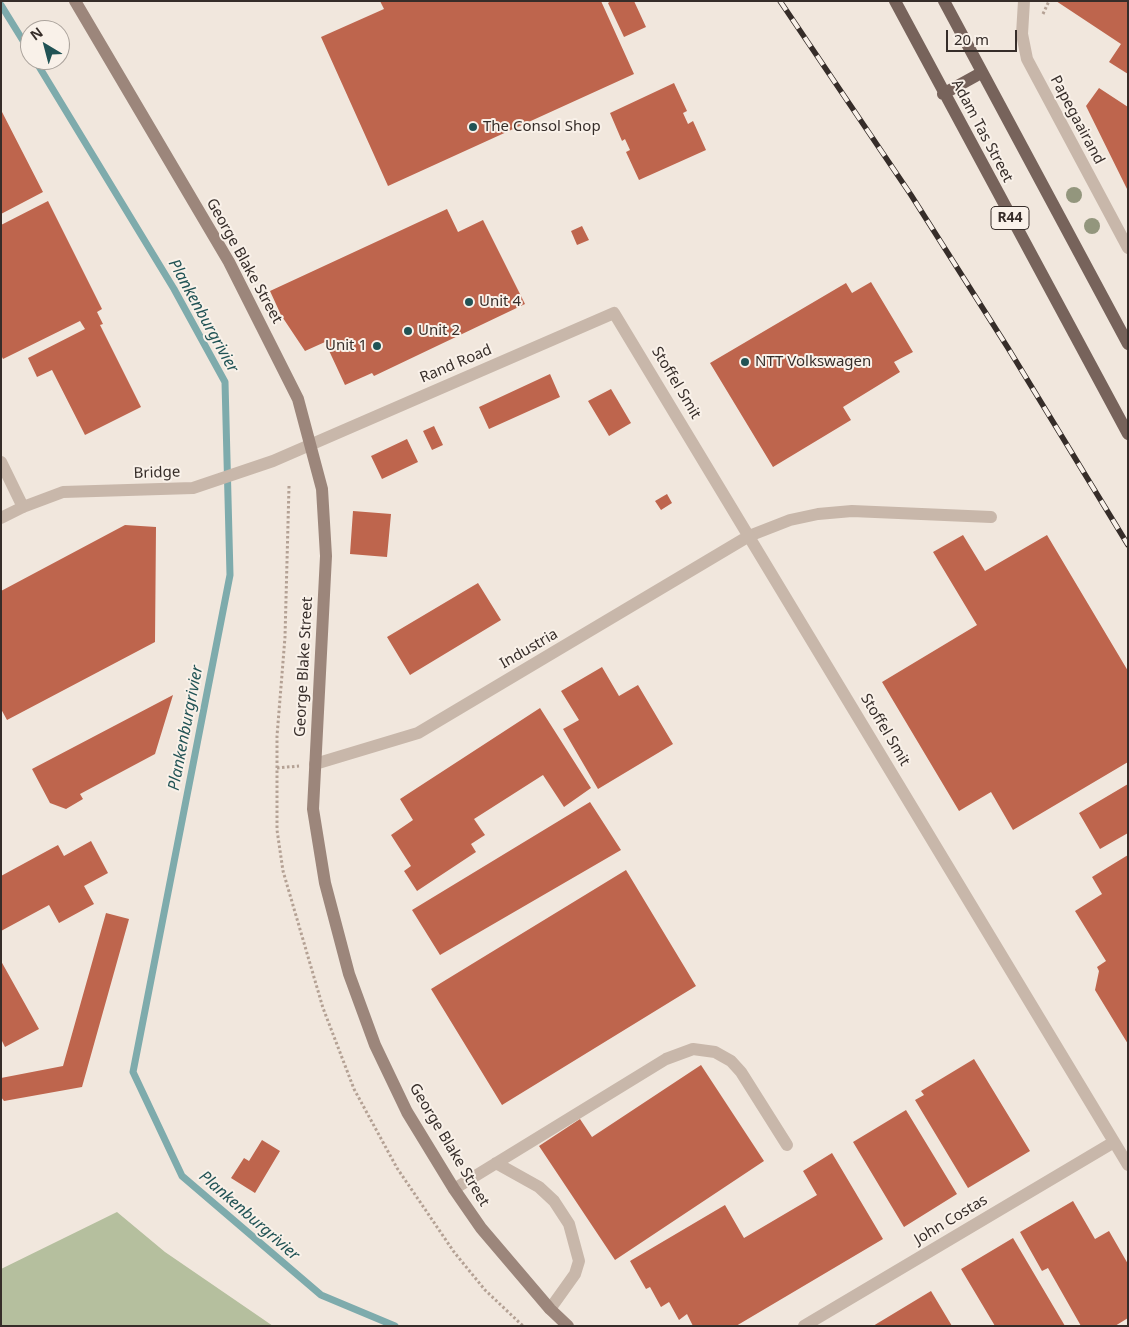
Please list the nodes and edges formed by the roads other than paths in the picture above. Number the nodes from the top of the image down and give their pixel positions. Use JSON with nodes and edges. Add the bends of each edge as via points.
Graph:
{"nodes":[{"id":1,"x":75,"y":1,"type":"edge"},
{"id":2,"x":895,"y":1,"type":"edge"},
{"id":3,"x":944,"y":1,"type":"edge"},
{"id":4,"x":1024,"y":1,"type":"edge"},
{"id":5,"x":981,"y":73,"type":"junction"},
{"id":6,"x":943,"y":94,"type":"junction"},
{"id":7,"x":1128,"y":248,"type":"edge"},
{"id":8,"x":614,"y":313,"type":"joint"},
{"id":9,"x":1128,"y":344,"type":"edge"},
{"id":10,"x":1128,"y":434,"type":"edge"},
{"id":11,"x":311,"y":444,"type":"junction"},
{"id":12,"x":1,"y":462,"type":"edge"},
{"id":13,"x":23,"y":507,"type":"junction"},
{"id":14,"x":991,"y":517,"type":"dead end"},
{"id":15,"x":1,"y":518,"type":"edge"},
{"id":16,"x":749,"y":536,"type":"junction"},
{"id":17,"x":314,"y":764,"type":"junction"},
{"id":18,"x":1114,"y":1142,"type":"junction"},
{"id":19,"x":787,"y":1145,"type":"dead end"},
{"id":20,"x":496,"y":1163,"type":"junction"},
{"id":21,"x":1128,"y":1165,"type":"edge"},
{"id":22,"x":454,"y":1189,"type":"junction"},
{"id":23,"x":550,"y":1309,"type":"junction"},
{"id":24,"x":568,"y":1326,"type":"edge"},
{"id":25,"x":804,"y":1326,"type":"edge"}],
"edges":[{"from":1,"to":11,"type":"street","name":"George Blake Street","via":[[230,262],[298,399]]},
{"from":2,"to":6,"type":"main road","name":"Adam Tas Street","number":"R44"},
{"from":3,"to":5,"type":"main road","name":"Adam Tas Street","number":"R44"},
{"from":4,"to":7,"type":"street","name":"Papegaairand","via":[[1022,34],[1027,60]]},
{"from":5,"to":6,"type":"main road"},
{"from":5,"to":9,"type":"main road","name":"Adam Tas Street","number":"R44"},
{"from":6,"to":10,"type":"main road","name":"Adam Tas Street","number":"R44"},
{"from":8,"to":11,"type":"street","name":"Rand Road"},
{"from":8,"to":16,"type":"street","name":"Stoffel Smit"},
{"from":11,"to":13,"type":"street","name":"Bridge","via":[[273,461],[193,488],[63,492]]},
{"from":11,"to":17,"type":"street","name":"George Blake Street","via":[[322,489],[326,556]]},
{"from":12,"to":13,"type":"street"},
{"from":13,"to":15,"type":"street","name":"Bridge"},
{"from":14,"to":16,"type":"street","name":"Industria","via":[[844,512],[790,520]]},
{"from":16,"to":17,"type":"street","name":"Industria","via":[[418,733]]},
{"from":16,"to":18,"type":"street","name":"Stoffel Smit"},
{"from":17,"to":22,"type":"street","name":"George Blake Street","via":[[313,808],[325,883],[349,974],[375,1045],[407,1112]]},
{"from":18,"to":21,"type":"street","name":"Stoffel Smit"},
{"from":18,"to":25,"type":"street","name":"John Costas"},
{"from":19,"to":20,"type":"street","via":[[741,1072],[715,1052],[693,1049],[666,1059]]},
{"from":20,"to":22,"type":"street"},
{"from":20,"to":23,"type":"street","via":[[540,1187],[569,1224],[579,1261],[575,1274]]},
{"from":22,"to":23,"type":"street","name":"George Blake Street","via":[[481,1228]]},
{"from":23,"to":24,"type":"street","name":"George Blake Street"}]}
